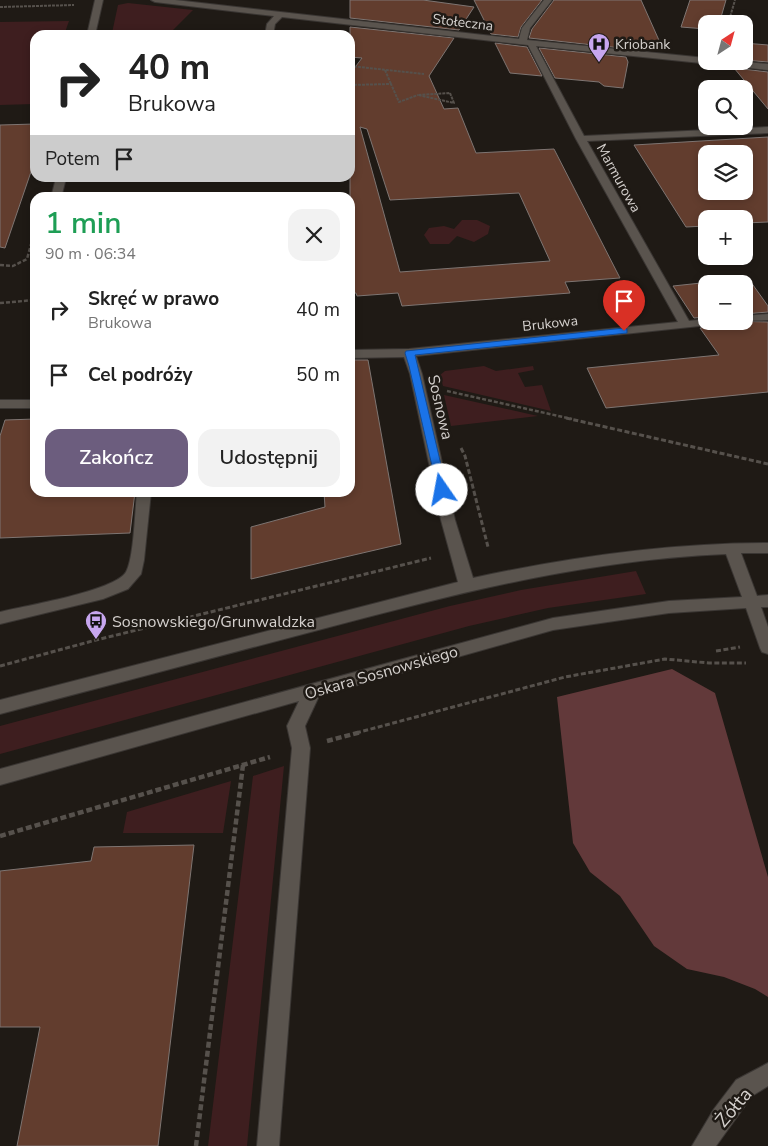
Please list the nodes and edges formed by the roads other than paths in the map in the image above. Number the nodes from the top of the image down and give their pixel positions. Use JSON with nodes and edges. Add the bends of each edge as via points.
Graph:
{"nodes":[{"id":1,"x":99,"y":0,"type":"edge"},
{"id":2,"x":155,"y":0,"type":"edge"},
{"id":3,"x":548,"y":0,"type":"edge"},
{"id":4,"x":279,"y":15,"type":"junction"},
{"id":5,"x":93,"y":30,"type":"edge"},
{"id":6,"x":270,"y":30,"type":"edge"},
{"id":7,"x":526,"y":43,"type":"junction"},
{"id":8,"x":768,"y":67,"type":"edge"},
{"id":9,"x":768,"y":130,"type":"edge"},
{"id":10,"x":581,"y":139,"type":"junction"},
{"id":11,"x":768,"y":317,"type":"edge"},
{"id":12,"x":753,"y":319,"type":"edge"},
{"id":13,"x":698,"y":324,"type":"edge"},
{"id":14,"x":685,"y":325,"type":"junction"},
{"id":15,"x":409,"y":353,"type":"junction"},
{"id":16,"x":355,"y":354,"type":"edge"},
{"id":17,"x":0,"y":404,"type":"edge"},
{"id":18,"x":30,"y":404,"type":"edge"},
{"id":19,"x":143,"y":497,"type":"edge"},
{"id":20,"x":731,"y":547,"type":"junction"},
{"id":21,"x":768,"y":548,"type":"edge"},
{"id":22,"x":467,"y":585,"type":"junction"},
{"id":23,"x":760,"y":601,"type":"edge"},
{"id":24,"x":0,"y":618,"type":"edge"},
{"id":25,"x":768,"y":648,"type":"edge"},
{"id":26,"x":312,"y":692,"type":"junction"},
{"id":27,"x":0,"y":707,"type":"edge"},
{"id":28,"x":0,"y":777,"type":"edge"},
{"id":29,"x":768,"y":1074,"type":"edge"},
{"id":30,"x":268,"y":1146,"type":"edge"},
{"id":31,"x":703,"y":1146,"type":"edge"}],
"edges":[{"from":1,"to":5,"type":"street"},
{"from":2,"to":4,"type":"street","name":"Stołeczna"},
{"from":3,"to":7,"type":"street","via":[[526,28]]},
{"from":4,"to":6,"type":"street"},
{"from":4,"to":7,"type":"street","name":"Stołeczna"},
{"from":7,"to":8,"type":"street","name":"Stołeczna"},
{"from":7,"to":10,"type":"street","name":"Marmurowa"},
{"from":9,"to":10,"type":"street"},
{"from":10,"to":14,"type":"street","name":"Marmurowa"},
{"from":11,"to":12,"type":"street"},
{"from":13,"to":14,"type":"street","name":"Brukowa"},
{"from":14,"to":15,"type":"street","name":"Brukowa"},
{"from":15,"to":16,"type":"street"},
{"from":15,"to":22,"type":"street","name":"Sosnowa","via":[[448,520]]},
{"from":17,"to":18,"type":"street"},
{"from":19,"to":24,"type":"street","via":[[133,574],[123,585],[103,593]]},
{"from":20,"to":21,"type":"street"},
{"from":20,"to":22,"type":"street","via":[[590,561],[530,570]]},
{"from":20,"to":23,"type":"street"},
{"from":22,"to":27,"type":"street"},
{"from":23,"to":25,"type":"street"},
{"from":23,"to":26,"type":"street","name":"Oskara Sosnowskiego","via":[[669,607],[553,624]]},
{"from":26,"to":28,"type":"street","name":"Oskara Sosnowskiego"},
{"from":26,"to":30,"type":"street","via":[[296,726],[301,748]]},
{"from":29,"to":31,"type":"street","name":"Żółta","via":[[744,1088]]}]}
